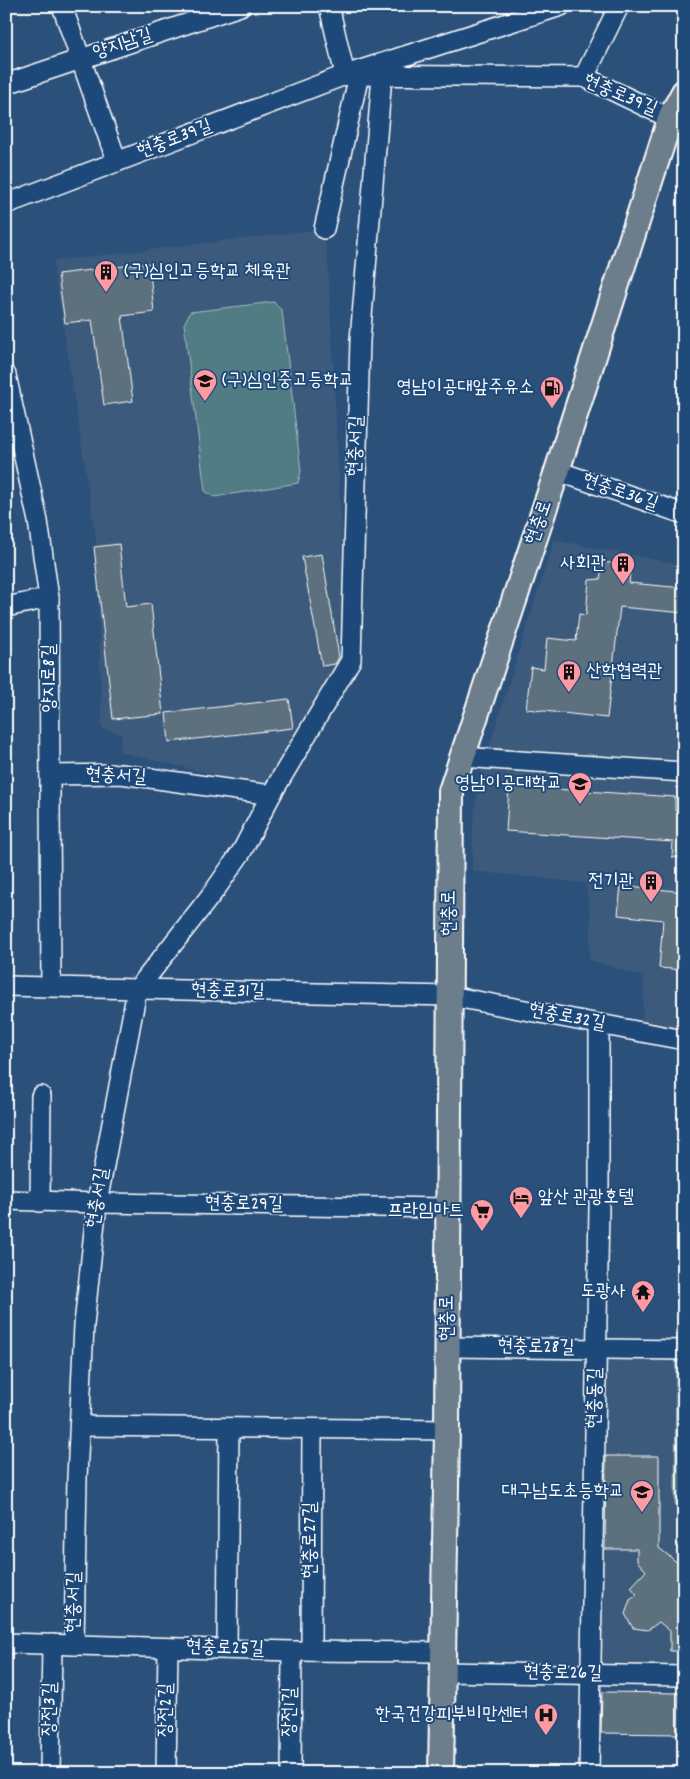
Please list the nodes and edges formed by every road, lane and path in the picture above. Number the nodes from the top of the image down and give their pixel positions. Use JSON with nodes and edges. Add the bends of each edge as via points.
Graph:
{"nodes":[{"id":1,"x":62,"y":6,"type":"edge"},
{"id":2,"x":240,"y":6,"type":"edge"},
{"id":3,"x":328,"y":6,"type":"edge"},
{"id":4,"x":561,"y":6,"type":"edge"},
{"id":5,"x":619,"y":6,"type":"edge"},
{"id":6,"x":526,"y":12,"type":"edge"},
{"id":7,"x":80,"y":59,"type":"junction"},
{"id":8,"x":352,"y":76,"type":"junction"},
{"id":9,"x":382,"y":76,"type":"junction"},
{"id":10,"x":584,"y":77,"type":"junction"},
{"id":11,"x":6,"y":84,"type":"edge"},
{"id":12,"x":684,"y":92,"type":"edge"},
{"id":13,"x":677,"y":122,"type":"edge"},
{"id":14,"x":117,"y":162,"type":"junction"},
{"id":15,"x":6,"y":204,"type":"edge"},
{"id":16,"x":324,"y":229,"type":"dead end"},
{"id":17,"x":6,"y":375,"type":"edge"},
{"id":18,"x":557,"y":471,"type":"junction"},
{"id":19,"x":684,"y":514,"type":"edge"},
{"id":20,"x":49,"y":598,"type":"junction"},
{"id":21,"x":6,"y":607,"type":"edge"},
{"id":22,"x":462,"y":757,"type":"junction"},
{"id":23,"x":684,"y":772,"type":"edge"},
{"id":24,"x":50,"y":775,"type":"junction"},
{"id":25,"x":271,"y":795,"type":"junction"},
{"id":26,"x":6,"y":986,"type":"edge"},
{"id":27,"x":51,"y":986,"type":"junction"},
{"id":28,"x":137,"y":990,"type":"junction"},
{"id":29,"x":450,"y":996,"type":"junction"},
{"id":30,"x":599,"y":1024,"type":"junction"},
{"id":31,"x":684,"y":1040,"type":"edge"},
{"id":32,"x":41,"y":1096,"type":"dead end"},
{"id":33,"x":6,"y":1200,"type":"edge"},
{"id":34,"x":40,"y":1202,"type":"junction"},
{"id":35,"x":96,"y":1204,"type":"junction"},
{"id":36,"x":448,"y":1208,"type":"junction"},
{"id":37,"x":447,"y":1347,"type":"junction"},
{"id":38,"x":597,"y":1348,"type":"junction"},
{"id":39,"x":684,"y":1350,"type":"edge"},
{"id":40,"x":80,"y":1426,"type":"junction"},
{"id":41,"x":229,"y":1428,"type":"junction"},
{"id":42,"x":312,"y":1429,"type":"junction"},
{"id":43,"x":446,"y":1430,"type":"junction"},
{"id":44,"x":6,"y":1643,"type":"edge"},
{"id":45,"x":52,"y":1644,"type":"junction"},
{"id":46,"x":74,"y":1645,"type":"junction"},
{"id":47,"x":168,"y":1648,"type":"junction"},
{"id":48,"x":227,"y":1649,"type":"junction"},
{"id":49,"x":302,"y":1651,"type":"junction"},
{"id":50,"x":443,"y":1662,"type":"junction"},
{"id":51,"x":591,"y":1674,"type":"junction"},
{"id":52,"x":684,"y":1676,"type":"edge"},
{"id":53,"x":50,"y":1773,"type":"edge"},
{"id":54,"x":166,"y":1773,"type":"edge"},
{"id":55,"x":291,"y":1773,"type":"edge"},
{"id":56,"x":441,"y":1773,"type":"edge"},
{"id":57,"x":589,"y":1773,"type":"edge"}],
"edges":[{"from":1,"to":7,"type":"street"},
{"from":2,"to":7,"type":"street","name":"양지남길"},
{"from":3,"to":8,"type":"street"},
{"from":4,"to":6,"type":"street","name":"현충로39길"},
{"from":5,"to":10,"type":"street"},
{"from":6,"to":8,"type":"street","name":"현충로39길"},
{"from":7,"to":11,"type":"street","name":"양지남길"},
{"from":7,"to":14,"type":"street"},
{"from":8,"to":9,"type":"street","name":"현충로39길"},
{"from":8,"to":14,"type":"street","name":"현충로39길"},
{"from":8,"to":16,"type":"street"},
{"from":9,"to":10,"type":"street","name":"현충로39길"},
{"from":9,"to":25,"type":"street","name":"현충서길","via":[[360,340],[351,660]]},
{"from":10,"to":13,"type":"street","name":"현충로39길"},
{"from":12,"to":13,"type":"main road","name":"현충로"},
{"from":13,"to":18,"type":"main road","name":"현충로"},
{"from":14,"to":15,"type":"street","name":"현충로39길"},
{"from":17,"to":20,"type":"street","name":"양지로8길","via":[[38,520]]},
{"from":18,"to":19,"type":"street","name":"현충로36길"},
{"from":18,"to":22,"type":"main road","name":"현충로"},
{"from":20,"to":21,"type":"street"},
{"from":20,"to":24,"type":"street","name":"양지로8길"},
{"from":22,"to":23,"type":"street"},
{"from":22,"to":29,"type":"main road","name":"현충로","via":[[451,791]]},
{"from":24,"to":25,"type":"street","name":"현충서길","via":[[121,774]]},
{"from":24,"to":27,"type":"street","name":"양지로8길"},
{"from":25,"to":28,"type":"street","name":"현충서길","via":[[242,851]]},
{"from":26,"to":27,"type":"street","name":"현충로31길"},
{"from":27,"to":28,"type":"street","name":"현충로31길"},
{"from":28,"to":29,"type":"street","name":"현충로31길"},
{"from":28,"to":35,"type":"street","name":"현충서길"},
{"from":29,"to":30,"type":"street","name":"현충로32길"},
{"from":29,"to":36,"type":"main road","name":"현충로"},
{"from":30,"to":31,"type":"street","name":"현충로32길"},
{"from":30,"to":38,"type":"street","name":"현충동길"},
{"from":32,"to":34,"type":"street"},
{"from":33,"to":34,"type":"street","name":"현충로29길"},
{"from":34,"to":35,"type":"street","name":"현충로29길"},
{"from":35,"to":36,"type":"street","name":"현충로29길"},
{"from":35,"to":40,"type":"street","name":"현충서길","via":[[84,1325]]},
{"from":36,"to":37,"type":"main road","name":"현충로"},
{"from":37,"to":38,"type":"street","name":"현충로28길"},
{"from":37,"to":43,"type":"main road","name":"현충로"},
{"from":38,"to":39,"type":"street","name":"현충로28길"},
{"from":38,"to":51,"type":"street","name":"현충동길"},
{"from":40,"to":41,"type":"street"},
{"from":40,"to":46,"type":"street","name":"현충서길"},
{"from":41,"to":42,"type":"street"},
{"from":41,"to":48,"type":"street"},
{"from":42,"to":43,"type":"street"},
{"from":42,"to":49,"type":"street","name":"현충로27길"},
{"from":43,"to":50,"type":"main road","name":"현충로"},
{"from":44,"to":45,"type":"street","name":"현충로25길"},
{"from":45,"to":46,"type":"street","name":"현충로25길"},
{"from":45,"to":53,"type":"street","name":"장전3길"},
{"from":46,"to":47,"type":"street","name":"현충로25길"},
{"from":47,"to":48,"type":"street","name":"현충로25길"},
{"from":47,"to":54,"type":"street","name":"장전2길"},
{"from":48,"to":49,"type":"street","name":"현충로25길"},
{"from":49,"to":50,"type":"street","name":"현충로25길"},
{"from":49,"to":55,"type":"street","name":"장전1길"},
{"from":50,"to":51,"type":"street","name":"현충로26길"},
{"from":50,"to":56,"type":"main road","name":"현충로"},
{"from":51,"to":52,"type":"street","name":"현충로26길"},
{"from":51,"to":57,"type":"street","name":"현충동길"}]}
